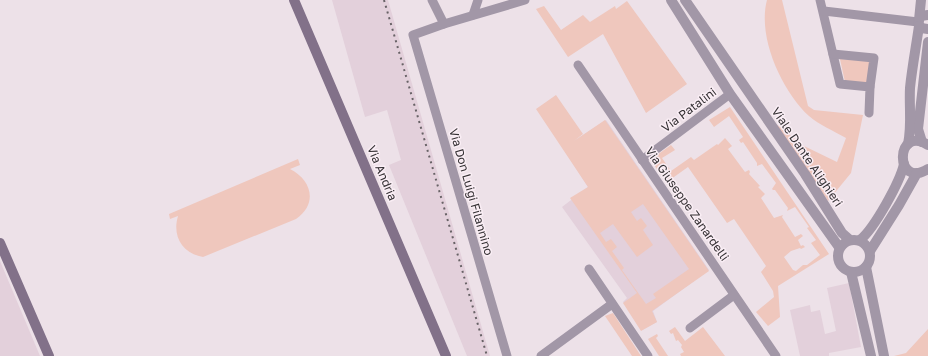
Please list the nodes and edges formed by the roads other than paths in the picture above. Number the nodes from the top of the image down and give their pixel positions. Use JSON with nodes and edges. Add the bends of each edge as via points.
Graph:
{"nodes":[{"id":1,"x":294,"y":0,"type":"edge"},
{"id":2,"x":432,"y":0,"type":"edge"},
{"id":3,"x":478,"y":0,"type":"edge"},
{"id":4,"x":525,"y":0,"type":"edge"},
{"id":5,"x":671,"y":0,"type":"edge"},
{"id":6,"x":685,"y":0,"type":"edge"},
{"id":7,"x":820,"y":0,"type":"edge"},
{"id":8,"x":921,"y":0,"type":"edge"},
{"id":9,"x":824,"y":11,"type":"junction"},
{"id":10,"x":473,"y":15,"type":"junction"},
{"id":11,"x":922,"y":23,"type":"edge"},
{"id":12,"x":444,"y":24,"type":"junction"},
{"id":13,"x":928,"y":42,"type":"edge"},
{"id":14,"x":833,"y":54,"type":"junction"},
{"id":15,"x":578,"y":65,"type":"dead end"},
{"id":16,"x":743,"y":85,"type":"junction"},
{"id":17,"x":870,"y":87,"type":"junction"},
{"id":18,"x":731,"y":94,"type":"junction"},
{"id":19,"x":869,"y":113,"type":"dead end"},
{"id":20,"x":925,"y":143,"type":"edge"},
{"id":21,"x":908,"y":144,"type":"junction"},
{"id":22,"x":642,"y":160,"type":"junction"},
{"id":23,"x":904,"y":164,"type":"junction"},
{"id":24,"x":928,"y":169,"type":"edge"},
{"id":25,"x":917,"y":173,"type":"junction"},
{"id":26,"x":855,"y":240,"type":"junction"},
{"id":27,"x":0,"y":243,"type":"edge"},
{"id":28,"x":840,"y":247,"type":"junction"},
{"id":29,"x":870,"y":251,"type":"junction"},
{"id":30,"x":866,"y":267,"type":"junction"},
{"id":31,"x":589,"y":268,"type":"dead end"},
{"id":32,"x":851,"y":272,"type":"junction"},
{"id":33,"x":734,"y":295,"type":"junction"},
{"id":34,"x":612,"y":304,"type":"junction"},
{"id":35,"x":690,"y":328,"type":"dead end"},
{"id":36,"x":49,"y":356,"type":"edge"},
{"id":37,"x":446,"y":356,"type":"edge"},
{"id":38,"x":507,"y":356,"type":"edge"},
{"id":39,"x":541,"y":356,"type":"edge"},
{"id":40,"x":648,"y":356,"type":"edge"},
{"id":41,"x":776,"y":356,"type":"edge"},
{"id":42,"x":871,"y":356,"type":"edge"},
{"id":43,"x":884,"y":356,"type":"edge"}],
"edges":[{"from":1,"to":37,"type":"main road","name":"Via Andria"},
{"from":2,"to":12,"type":"street"},
{"from":3,"to":10,"type":"street"},
{"from":4,"to":10,"type":"street"},
{"from":5,"to":18,"type":"street","name":"Viale Dante Alighieri"},
{"from":6,"to":16,"type":"street","name":"Viale Dante Alighieri"},
{"from":7,"to":9,"type":"street"},
{"from":8,"to":11,"type":"street"},
{"from":9,"to":11,"type":"street"},
{"from":9,"to":14,"type":"street"},
{"from":10,"to":12,"type":"street"},
{"from":11,"to":21,"type":"street","via":[[910,88],[911,134]]},
{"from":12,"to":38,"type":"street","name":"Via Don Luigi Filannino","via":[[414,35]]},
{"from":13,"to":20,"type":"street","via":[[918,129]]},
{"from":14,"to":17,"type":"street","via":[[840,84]]},
{"from":14,"to":17,"type":"street","via":[[874,58]]},
{"from":15,"to":22,"type":"street","name":"Via Giuseppe Zanardelli"},
{"from":16,"to":18,"type":"street","via":[[744,92],[741,95]]},
{"from":16,"to":26,"type":"street","name":"Viale Dante Alighieri","via":[[805,174],[842,233]]},
{"from":17,"to":19,"type":"street"},
{"from":18,"to":22,"type":"street","name":"Via Patalini"},
{"from":18,"to":28,"type":"street","name":"Viale Dante Alighieri"},
{"from":20,"to":21,"type":"street"},
{"from":21,"to":23,"type":"street","via":[[902,156]]},
{"from":22,"to":33,"type":"street","name":"Via Giuseppe Zanardelli"},
{"from":23,"to":25,"type":"street","via":[[909,170]]},
{"from":23,"to":26,"type":"street","via":[[901,175],[866,235]]},
{"from":24,"to":25,"type":"street"},
{"from":25,"to":29,"type":"street"},
{"from":26,"to":28,"type":"street"},
{"from":26,"to":29,"type":"street","name":"Viale Dante Alighieri","via":[[865,244]]},
{"from":27,"to":36,"type":"main road"},
{"from":28,"to":32,"type":"street","via":[[839,263]]},
{"from":29,"to":30,"type":"street"},
{"from":30,"to":32,"type":"street"},
{"from":30,"to":43,"type":"street"},
{"from":31,"to":34,"type":"street"},
{"from":32,"to":42,"type":"street"},
{"from":33,"to":35,"type":"street"},
{"from":33,"to":41,"type":"street","name":"Via Giuseppe Zanardelli"},
{"from":34,"to":39,"type":"street"},
{"from":34,"to":40,"type":"street"}]}
